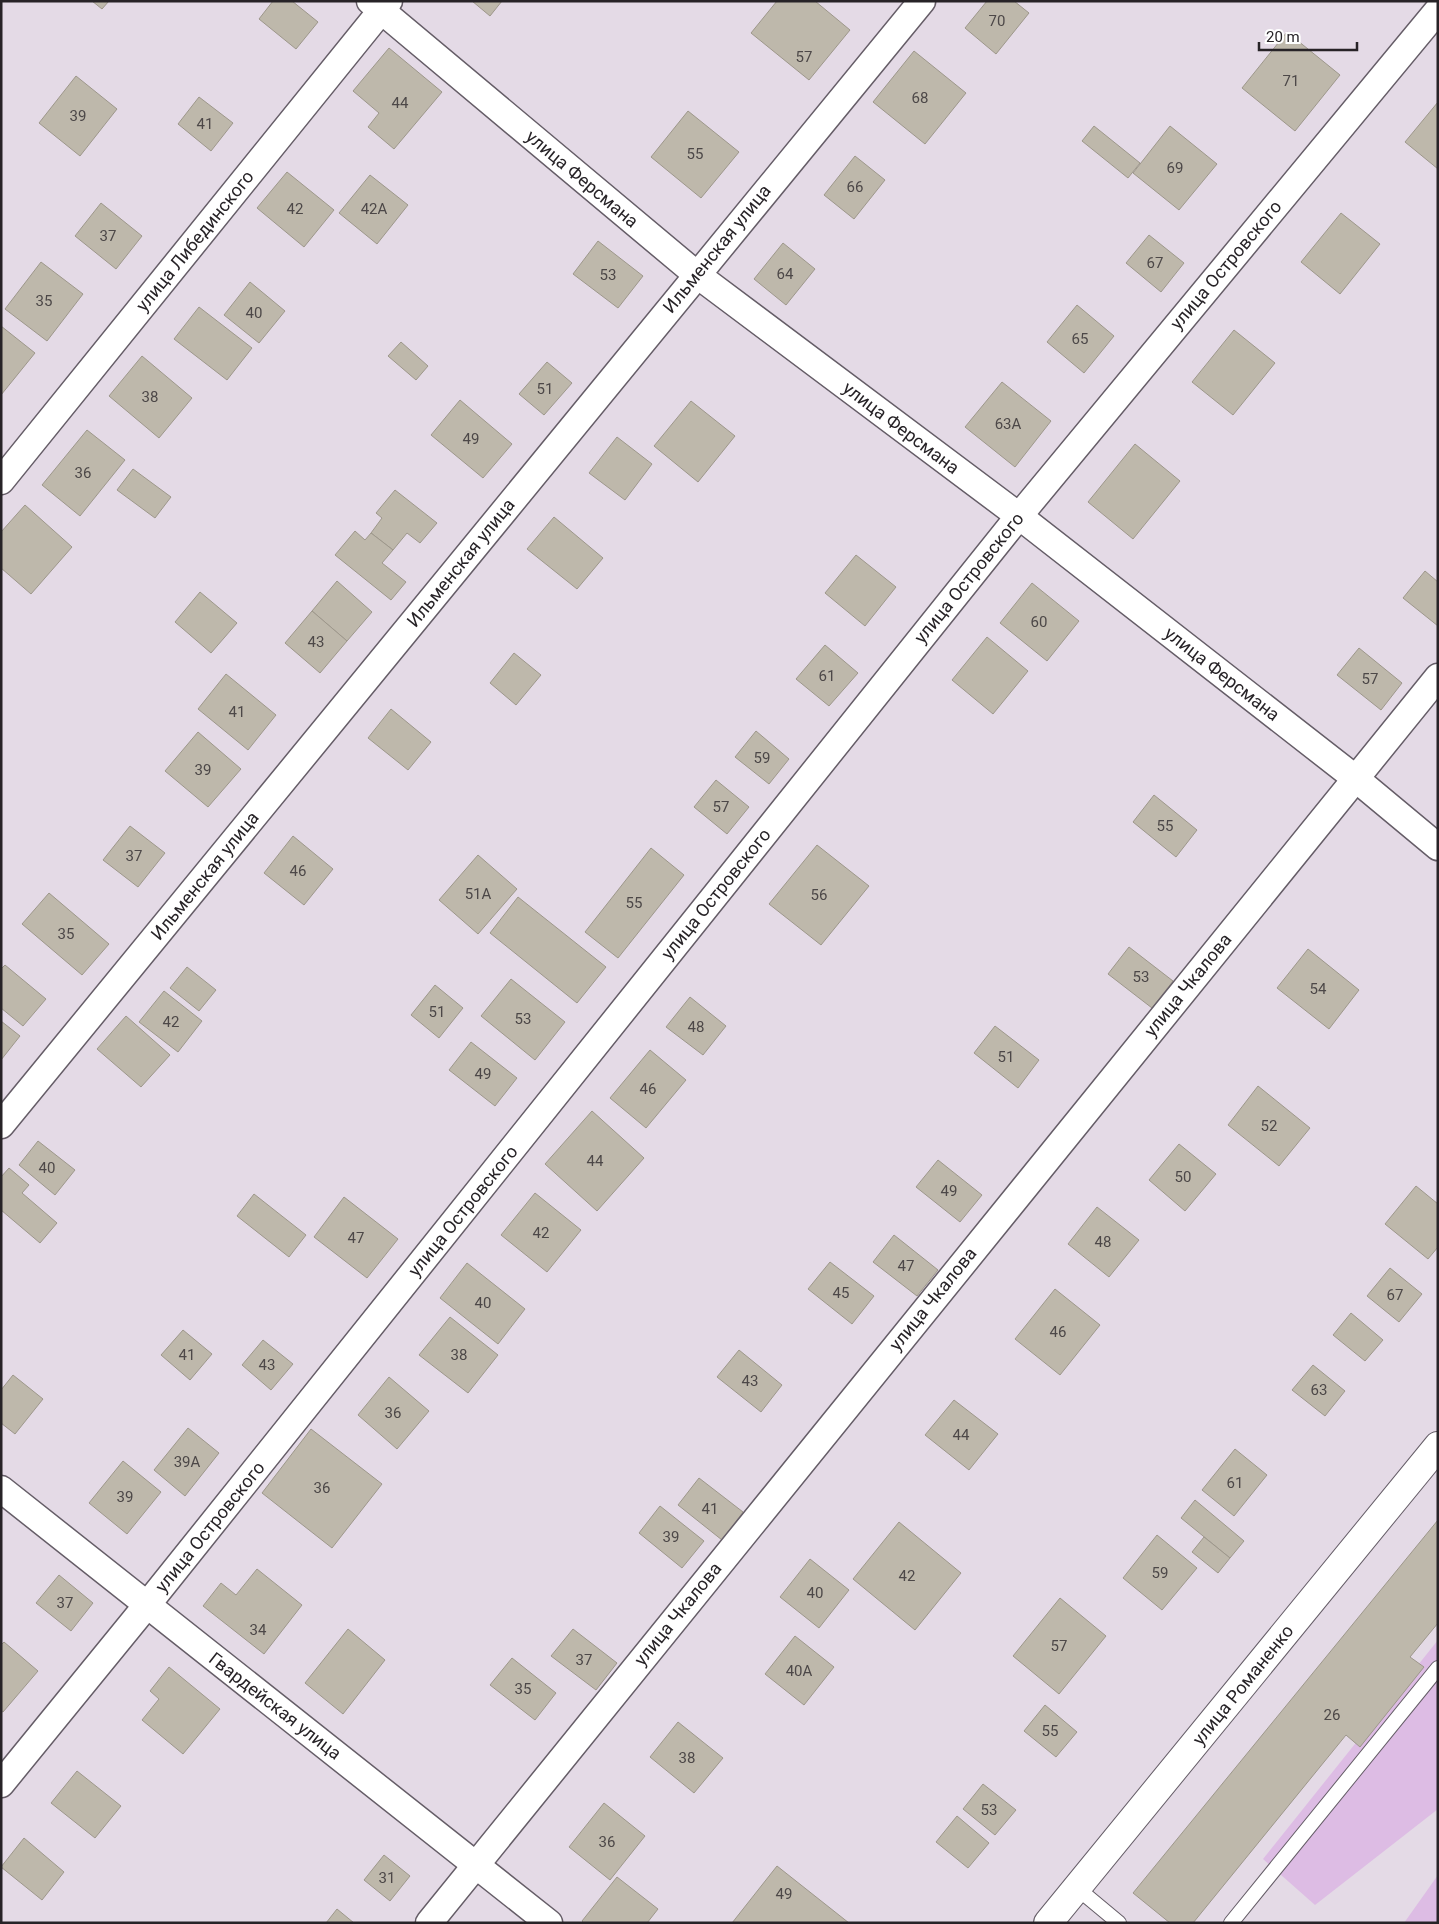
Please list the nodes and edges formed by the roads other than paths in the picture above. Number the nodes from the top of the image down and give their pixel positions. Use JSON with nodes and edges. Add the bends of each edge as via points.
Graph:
{"nodes":[{"id":1,"x":922,"y":1,"type":"edge"},
{"id":2,"x":380,"y":4,"type":"edge"},
{"id":3,"x":1438,"y":10,"type":"edge"},
{"id":4,"x":696,"y":274,"type":"junction"},
{"id":5,"x":1,"y":481,"type":"edge"},
{"id":6,"x":1019,"y":516,"type":"junction"},
{"id":7,"x":1438,"y":677,"type":"edge"},
{"id":8,"x":1355,"y":778,"type":"junction"},
{"id":9,"x":1438,"y":848,"type":"edge"},
{"id":10,"x":1,"y":1125,"type":"edge"},
{"id":11,"x":1438,"y":1446,"type":"edge"},
{"id":12,"x":1,"y":1489,"type":"edge"},
{"id":13,"x":147,"y":1606,"type":"junction"},
{"id":14,"x":1438,"y":1668,"type":"edge"},
{"id":15,"x":1,"y":1784,"type":"edge"},
{"id":16,"x":476,"y":1864,"type":"junction"},
{"id":17,"x":1077,"y":1888,"type":"junction"},
{"id":18,"x":429,"y":1923,"type":"edge"},
{"id":19,"x":550,"y":1923,"type":"edge"},
{"id":20,"x":1048,"y":1923,"type":"edge"},
{"id":21,"x":1119,"y":1923,"type":"edge"},
{"id":22,"x":1231,"y":1923,"type":"edge"}],
"edges":[{"from":1,"to":4,"type":"street","name":"Ильменская улица"},
{"from":2,"to":4,"type":"street","name":"улица Ферсмана"},
{"from":2,"to":5,"type":"street","name":"улица Либединского"},
{"from":3,"to":6,"type":"street","name":"улица Островского"},
{"from":4,"to":6,"type":"street","name":"улица Ферсмана"},
{"from":4,"to":10,"type":"street","name":"Ильменская улица"},
{"from":6,"to":8,"type":"street","name":"улица Ферсмана"},
{"from":6,"to":13,"type":"street","name":"улица Островского"},
{"from":7,"to":8,"type":"street","name":"улица Чкалова"},
{"from":8,"to":9,"type":"street","name":"улица Ферсмана"},
{"from":8,"to":16,"type":"street","name":"улица Чкалова"},
{"from":11,"to":17,"type":"main road","name":"улица Романенко"},
{"from":12,"to":13,"type":"street","name":"Гвардейская улица"},
{"from":13,"to":15,"type":"street","name":"улица Островского"},
{"from":13,"to":16,"type":"street","name":"Гвардейская улица"},
{"from":14,"to":22,"type":"lane"},
{"from":16,"to":18,"type":"street","name":"улица Чкалова"},
{"from":16,"to":19,"type":"street","name":"Гвардейская улица"},
{"from":17,"to":20,"type":"main road","name":"улица Романенко"},
{"from":17,"to":21,"type":"lane"}]}
